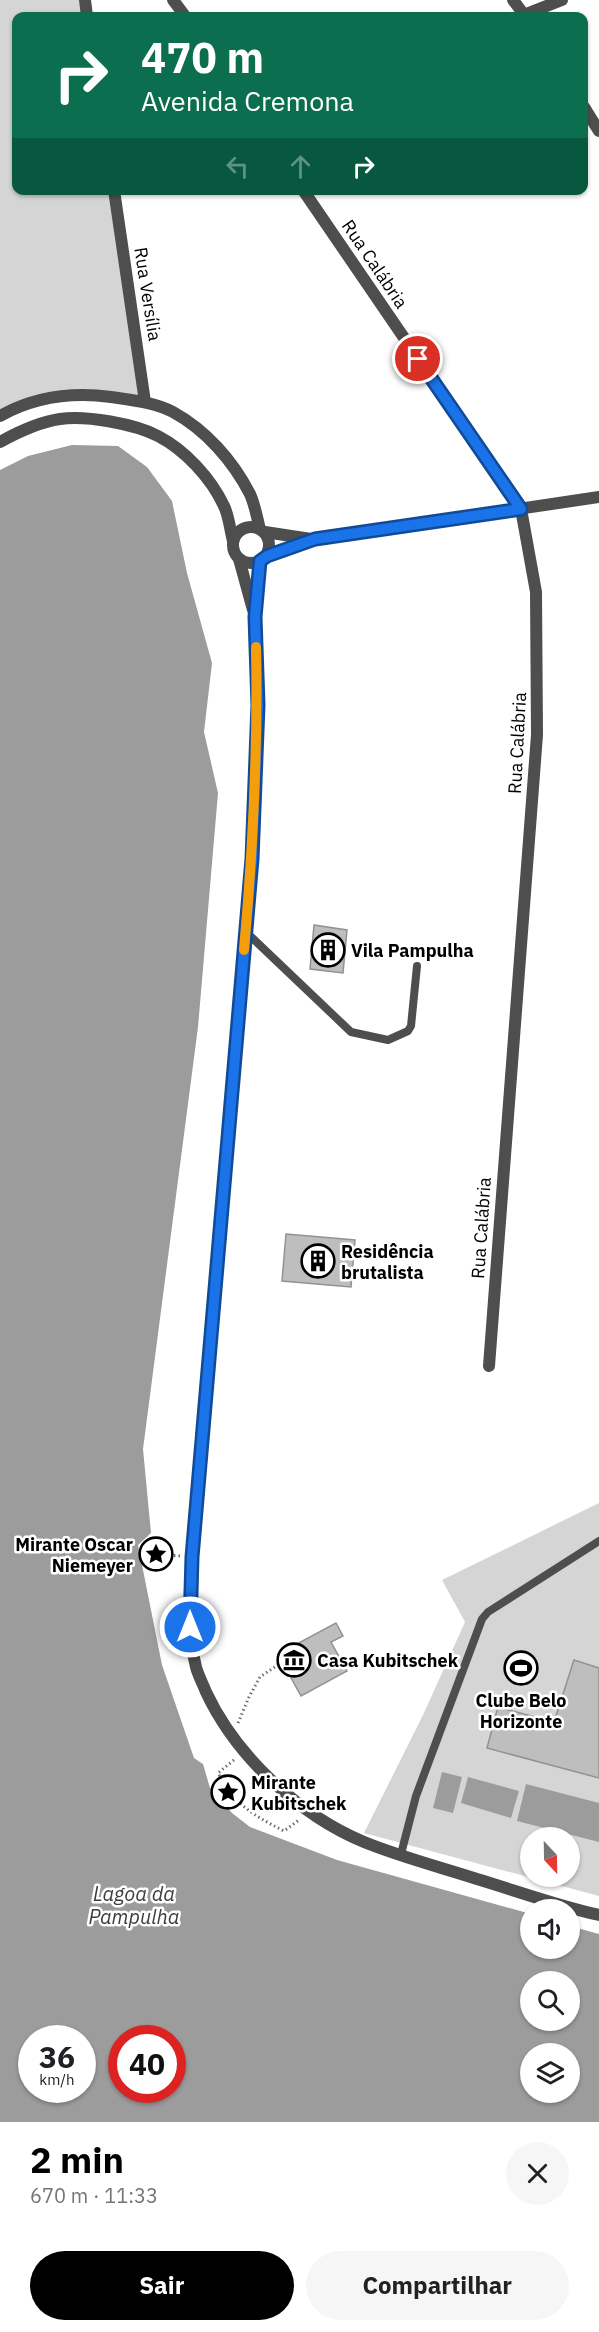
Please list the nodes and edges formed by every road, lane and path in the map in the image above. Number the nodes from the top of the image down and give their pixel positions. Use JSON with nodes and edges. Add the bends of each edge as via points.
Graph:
{"nodes":[{"id":1,"x":562,"y":0,"type":"edge"},
{"id":2,"x":533,"y":12,"type":"edge"},
{"id":3,"x":588,"y":113,"type":"edge"},
{"id":4,"x":599,"y":131,"type":"edge"},
{"id":5,"x":115,"y":195,"type":"edge"},
{"id":6,"x":306,"y":195,"type":"edge"},
{"id":7,"x":145,"y":402,"type":"junction"},
{"id":8,"x":0,"y":416,"type":"edge"},
{"id":9,"x":0,"y":442,"type":"edge"},
{"id":10,"x":599,"y":497,"type":"edge"},
{"id":11,"x":521,"y":509,"type":"junction"},
{"id":12,"x":263,"y":531,"type":"junction"},
{"id":13,"x":315,"y":539,"type":"junction"},
{"id":14,"x":233,"y":541,"type":"junction"},
{"id":15,"x":239,"y":559,"type":"junction"},
{"id":16,"x":264,"y":559,"type":"junction"},
{"id":17,"x":255,"y":617,"type":"junction"},
{"id":18,"x":246,"y":932,"type":"junction"},
{"id":19,"x":417,"y":966,"type":"dead end"},
{"id":20,"x":489,"y":1365,"type":"dead end"},
{"id":21,"x":599,"y":1540,"type":"edge"},
{"id":22,"x":156,"y":1554,"type":"dead end"},
{"id":23,"x":192,"y":1557,"type":"junction"},
{"id":24,"x":282,"y":1662,"type":"dead end"},
{"id":25,"x":229,"y":1733,"type":"junction"},
{"id":26,"x":232,"y":1762,"type":"dead end"},
{"id":27,"x":300,"y":1820,"type":"dead end"},
{"id":28,"x":401,"y":1854,"type":"junction"},
{"id":29,"x":599,"y":1915,"type":"edge"}],
"edges":[{"from":1,"to":2,"type":"street"},
{"from":3,"to":4,"type":"street"},
{"from":5,"to":7,"type":"street","name":"Rua Versília"},
{"from":6,"to":11,"type":"street","name":"Rua Calábria"},
{"from":7,"to":8,"type":"street","via":[[65,395],[38,400]]},
{"from":7,"to":12,"type":"street","via":[[171,411],[202,431],[234,467],[251,496]]},
{"from":9,"to":14,"type":"street","via":[[23,429],[60,419],[100,419],[157,435],[183,453],[210,484],[224,506]]},
{"from":10,"to":11,"type":"street"},
{"from":11,"to":13,"type":"street"},
{"from":11,"to":20,"type":"street","name":"Rua Calábria","via":[[536,592],[537,735]]},
{"from":12,"to":13,"type":"street"},
{"from":12,"to":14,"type":"street","via":[[244,528]]},
{"from":12,"to":16,"type":"street","via":[[270,544]]},
{"from":13,"to":16,"type":"street"},
{"from":14,"to":15,"type":"street"},
{"from":15,"to":16,"type":"street","via":[[249,564]]},
{"from":15,"to":17,"type":"street"},
{"from":16,"to":17,"type":"street"},
{"from":17,"to":18,"type":"street","via":[[258,705]]},
{"from":18,"to":19,"type":"lane","via":[[351,1032],[388,1040],[411,1026]]},
{"from":18,"to":23,"type":"street"},
{"from":21,"to":28,"type":"lane","via":[[482,1619],[416,1796]]},
{"from":22,"to":23,"type":"path"},
{"from":23,"to":25,"type":"street","via":[[191,1642],[196,1669]]},
{"from":24,"to":25,"type":"path","via":[[260,1677],[237,1726]]},
{"from":25,"to":28,"type":"street","via":[[264,1773],[308,1810],[364,1842]]},
{"from":26,"to":27,"type":"path","via":[[218,1773],[228,1792],[248,1812],[284,1831]]},
{"from":28,"to":29,"type":"street"}]}
